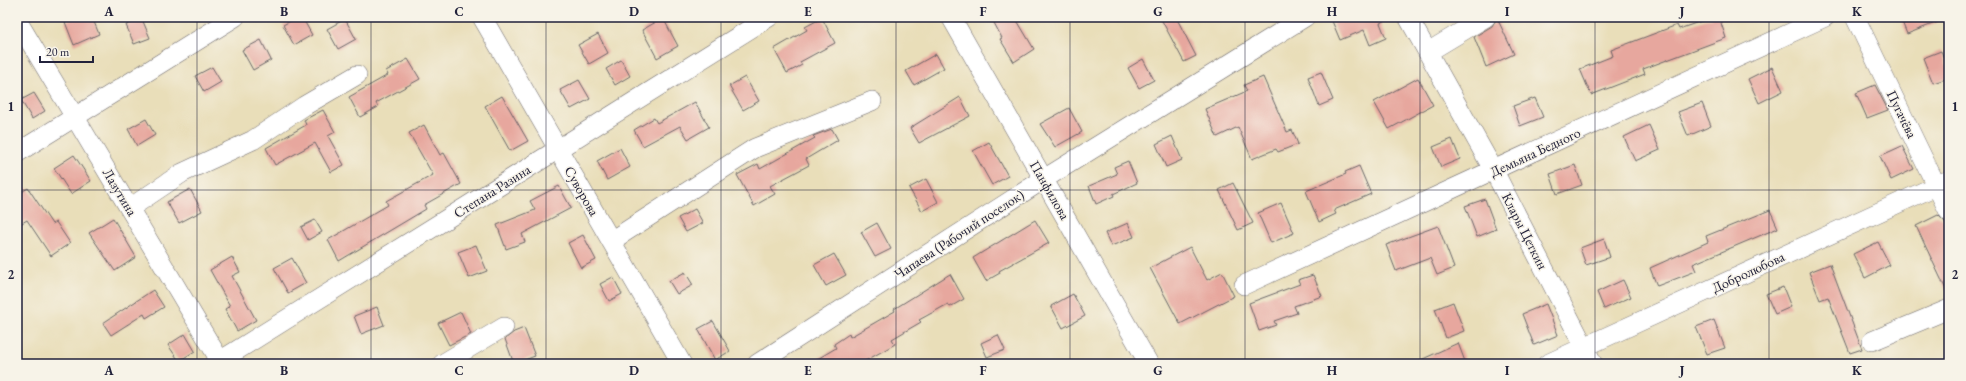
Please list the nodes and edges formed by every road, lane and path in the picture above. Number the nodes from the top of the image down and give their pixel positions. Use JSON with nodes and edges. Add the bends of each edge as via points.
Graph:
{"nodes":[{"id":1,"x":235,"y":17,"type":"edge"},
{"id":2,"x":482,"y":17,"type":"edge"},
{"id":3,"x":770,"y":17,"type":"edge"},
{"id":4,"x":951,"y":17,"type":"edge"},
{"id":5,"x":1305,"y":17,"type":"edge"},
{"id":6,"x":1408,"y":17,"type":"edge"},
{"id":7,"x":1486,"y":17,"type":"edge"},
{"id":8,"x":1825,"y":17,"type":"edge"},
{"id":9,"x":1855,"y":17,"type":"edge"},
{"id":10,"x":17,"y":20,"type":"edge"},
{"id":11,"x":1428,"y":52,"type":"junction"},
{"id":12,"x":357,"y":75,"type":"dead end"},
{"id":13,"x":872,"y":101,"type":"dead end"},
{"id":14,"x":75,"y":117,"type":"junction"},
{"id":15,"x":558,"y":149,"type":"junction"},
{"id":16,"x":17,"y":153,"type":"edge"},
{"id":17,"x":1494,"y":171,"type":"junction"},
{"id":18,"x":1044,"y":179,"type":"junction"},
{"id":19,"x":1943,"y":183,"type":"edge"},
{"id":20,"x":130,"y":208,"type":"junction"},
{"id":21,"x":1949,"y":212,"type":"edge"},
{"id":22,"x":610,"y":240,"type":"junction"},
{"id":23,"x":1244,"y":285,"type":"dead end"},
{"id":24,"x":1949,"y":309,"type":"edge"},
{"id":25,"x":504,"y":327,"type":"dead end"},
{"id":26,"x":1872,"y":342,"type":"dead end"},
{"id":27,"x":1585,"y":347,"type":"junction"},
{"id":28,"x":219,"y":363,"type":"edge"},
{"id":29,"x":442,"y":364,"type":"edge"},
{"id":30,"x":682,"y":364,"type":"edge"},
{"id":31,"x":757,"y":364,"type":"edge"},
{"id":32,"x":1150,"y":364,"type":"edge"},
{"id":33,"x":1547,"y":364,"type":"edge"},
{"id":34,"x":1593,"y":364,"type":"edge"}],
"edges":[{"from":1,"to":14,"type":"street"},
{"from":2,"to":15,"type":"street","name":"Суворова"},
{"from":3,"to":15,"type":"street","name":"Степана Разина"},
{"from":4,"to":18,"type":"street","name":"Панфилова"},
{"from":5,"to":18,"type":"street","name":"Чапаева (Рабочий поселок)"},
{"from":6,"to":11,"type":"street","name":"Клары Цеткин"},
{"from":7,"to":11,"type":"street"},
{"from":8,"to":17,"type":"street","name":"Демьяна Бедного"},
{"from":9,"to":19,"type":"street","name":"Пугачёва"},
{"from":10,"to":14,"type":"street","name":"Лазутина"},
{"from":11,"to":17,"type":"street","name":"Клары Цеткин"},
{"from":12,"to":20,"type":"street","via":[[253,140],[182,173]]},
{"from":13,"to":22,"type":"street","via":[[755,148]]},
{"from":14,"to":16,"type":"street"},
{"from":14,"to":20,"type":"street","name":"Лазутина"},
{"from":15,"to":22,"type":"street","name":"Суворова"},
{"from":15,"to":28,"type":"street","name":"Степана Разина"},
{"from":17,"to":23,"type":"street","name":"Демьяна Бедного"},
{"from":17,"to":27,"type":"street","name":"Клары Цеткин"},
{"from":18,"to":31,"type":"street","name":"Чапаева (Рабочий поселок)"},
{"from":18,"to":32,"type":"street","name":"Панфилова"},
{"from":19,"to":21,"type":"street","name":"Пугачёва"},
{"from":19,"to":27,"type":"street","name":"Добролюбова"},
{"from":20,"to":28,"type":"street","name":"Лазутина"},
{"from":22,"to":30,"type":"street","name":"Суворова"},
{"from":24,"to":26,"type":"street"},
{"from":25,"to":29,"type":"street"},
{"from":27,"to":33,"type":"street","name":"Добролюбова"},
{"from":27,"to":34,"type":"street","name":"Клары Цеткин"}]}
